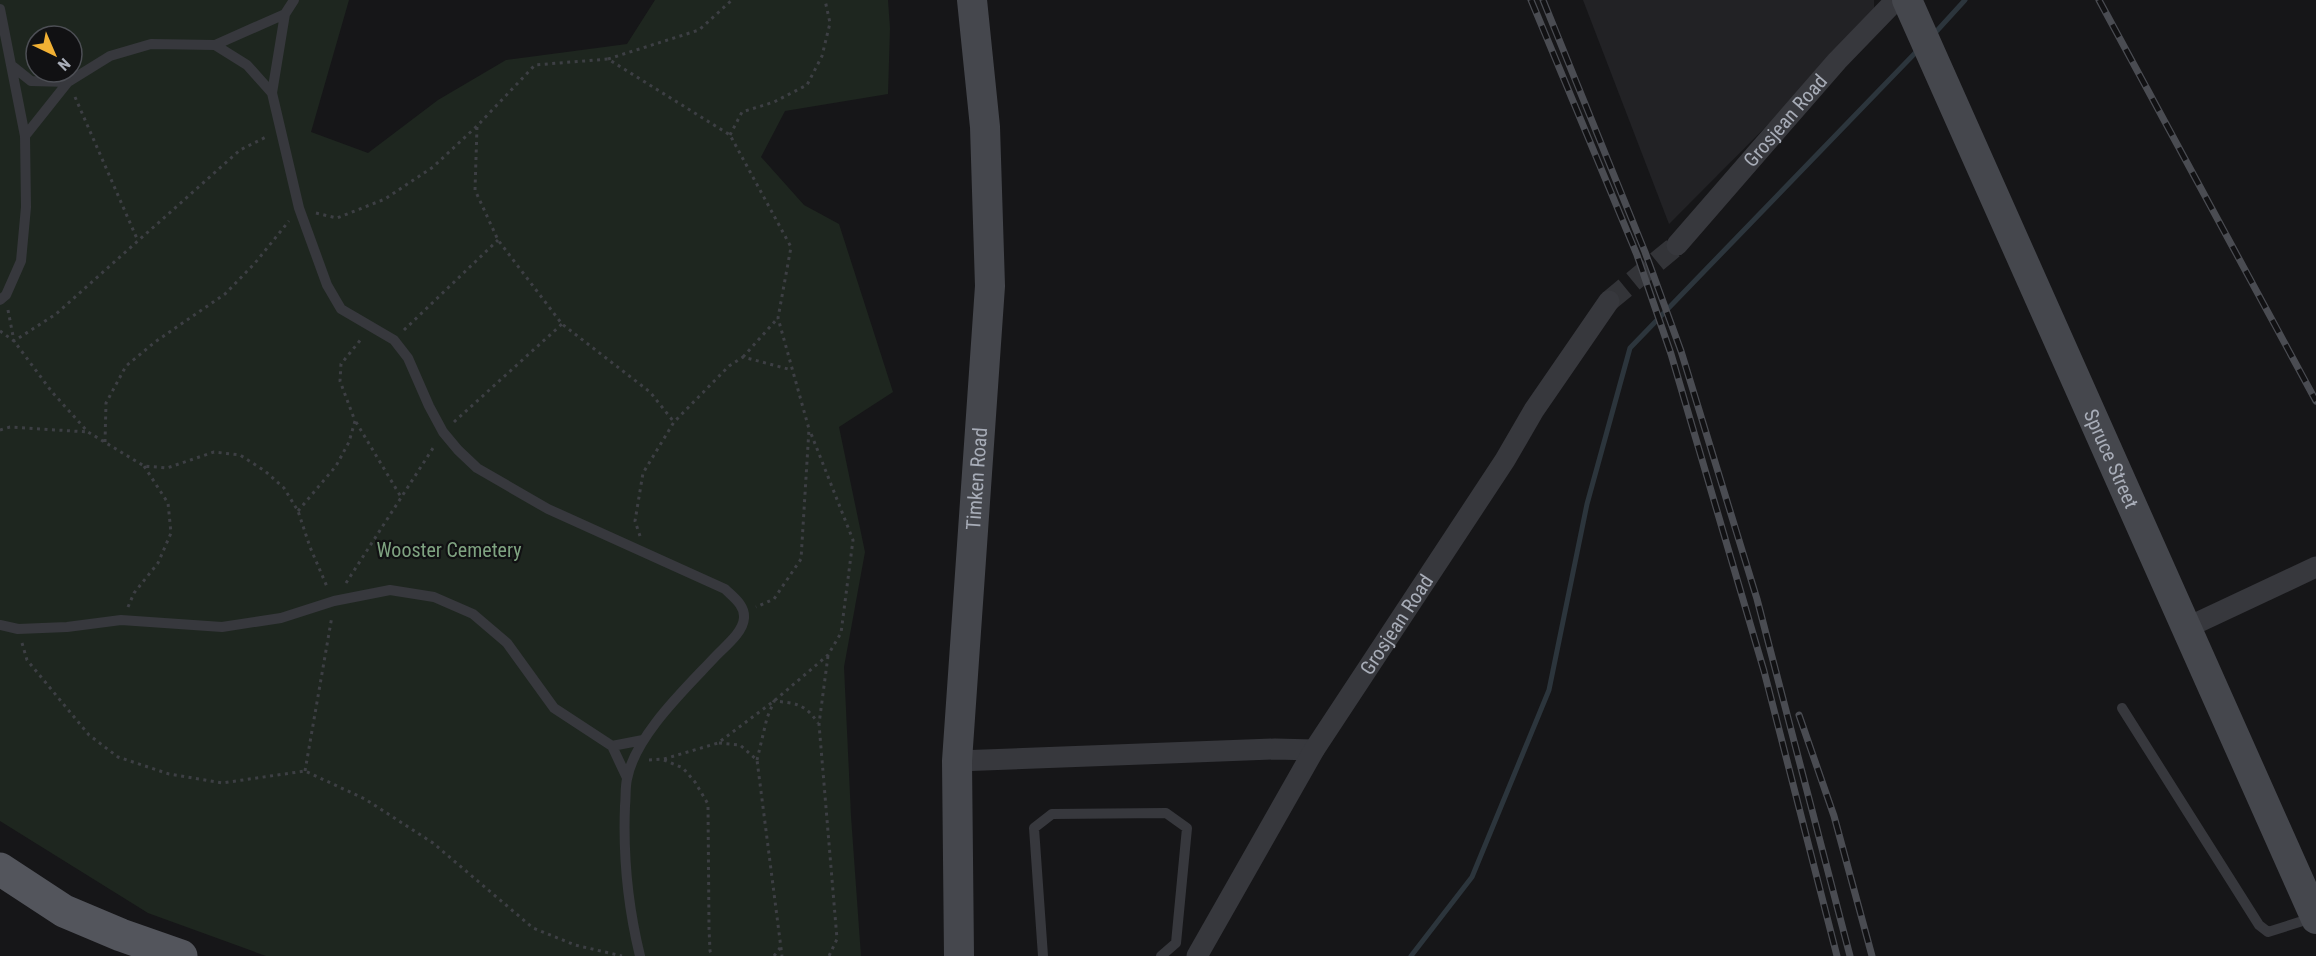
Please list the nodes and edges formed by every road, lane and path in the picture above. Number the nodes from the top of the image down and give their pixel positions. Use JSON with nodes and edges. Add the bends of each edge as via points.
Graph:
{"nodes":[{"id":1,"x":2,"y":0,"type":"edge"},
{"id":2,"x":294,"y":0,"type":"edge"},
{"id":3,"x":732,"y":0,"type":"edge"},
{"id":4,"x":825,"y":0,"type":"edge"},
{"id":5,"x":972,"y":0,"type":"edge"},
{"id":6,"x":1904,"y":3,"type":"edge"},
{"id":7,"x":0,"y":7,"type":"edge"},
{"id":8,"x":285,"y":14,"type":"junction"},
{"id":9,"x":215,"y":45,"type":"junction"},
{"id":10,"x":608,"y":59,"type":"junction"},
{"id":11,"x":11,"y":65,"type":"junction"},
{"id":12,"x":84,"y":72,"type":"edge"},
{"id":13,"x":24,"y":75,"type":"edge"},
{"id":14,"x":66,"y":84,"type":"edge"},
{"id":15,"x":69,"y":84,"type":"edge"},
{"id":16,"x":272,"y":93,"type":"junction"},
{"id":17,"x":477,"y":126,"type":"junction"},
{"id":18,"x":281,"y":133,"type":"junction"},
{"id":19,"x":730,"y":135,"type":"junction"},
{"id":20,"x":25,"y":136,"type":"junction"},
{"id":21,"x":299,"y":208,"type":"junction"},
{"id":22,"x":498,"y":240,"type":"junction"},
{"id":23,"x":138,"y":241,"type":"junction"},
{"id":24,"x":1677,"y":245,"type":"tunnel mouth"},
{"id":25,"x":3,"y":298,"type":"edge"},
{"id":26,"x":1609,"y":301,"type":"tunnel mouth"},
{"id":27,"x":778,"y":318,"type":"junction"},
{"id":28,"x":562,"y":324,"type":"junction"},
{"id":29,"x":371,"y":327,"type":"junction"},
{"id":30,"x":0,"y":332,"type":"edge"},
{"id":31,"x":394,"y":340,"type":"junction"},
{"id":32,"x":14,"y":341,"type":"junction"},
{"id":33,"x":743,"y":357,"type":"junction"},
{"id":34,"x":793,"y":370,"type":"junction"},
{"id":35,"x":355,"y":421,"type":"junction"},
{"id":36,"x":674,"y":422,"type":"junction"},
{"id":37,"x":809,"y":429,"type":"junction"},
{"id":38,"x":0,"y":430,"type":"edge"},
{"id":39,"x":88,"y":432,"type":"junction"},
{"id":40,"x":443,"y":432,"type":"junction"},
{"id":41,"x":105,"y":442,"type":"junction"},
{"id":42,"x":144,"y":466,"type":"junction"},
{"id":43,"x":401,"y":497,"type":"junction"},
{"id":44,"x":298,"y":511,"type":"junction"},
{"id":45,"x":647,"y":554,"type":"junction"},
{"id":46,"x":2316,"y":567,"type":"edge"},
{"id":47,"x":334,"y":601,"type":"junction"},
{"id":48,"x":744,"y":612,"type":"junction"},
{"id":49,"x":121,"y":620,"type":"junction"},
{"id":50,"x":0,"y":625,"type":"edge"},
{"id":51,"x":2186,"y":628,"type":"junction"},
{"id":52,"x":18,"y":629,"type":"junction"},
{"id":53,"x":828,"y":655,"type":"junction"},
{"id":54,"x":774,"y":701,"type":"junction"},
{"id":55,"x":2122,"y":708,"type":"dead end"},
{"id":56,"x":819,"y":724,"type":"junction"},
{"id":57,"x":643,"y":740,"type":"junction"},
{"id":58,"x":718,"y":743,"type":"junction"},
{"id":59,"x":612,"y":746,"type":"junction"},
{"id":60,"x":1314,"y":750,"type":"junction"},
{"id":61,"x":664,"y":759,"type":"junction"},
{"id":62,"x":635,"y":760,"type":"junction"},
{"id":63,"x":757,"y":760,"type":"junction"},
{"id":64,"x":957,"y":760,"type":"junction"},
{"id":65,"x":306,"y":771,"type":"junction"},
{"id":66,"x":627,"y":778,"type":"junction"},
{"id":67,"x":0,"y":869,"type":"edge"},
{"id":68,"x":2316,"y":918,"type":"edge"},
{"id":69,"x":780,"y":948,"type":"junction"},
{"id":70,"x":181,"y":956,"type":"edge"},
{"id":71,"x":622,"y":956,"type":"edge"},
{"id":72,"x":640,"y":956,"type":"edge"},
{"id":73,"x":713,"y":956,"type":"edge"},
{"id":74,"x":774,"y":956,"type":"edge"},
{"id":75,"x":782,"y":956,"type":"edge"},
{"id":76,"x":829,"y":956,"type":"edge"},
{"id":77,"x":959,"y":956,"type":"edge"},
{"id":78,"x":1043,"y":956,"type":"edge"},
{"id":79,"x":1161,"y":956,"type":"edge"},
{"id":80,"x":1197,"y":956,"type":"edge"}],
"edges":[{"from":1,"to":7,"type":"lane"},
{"from":2,"to":8,"type":"lane"},
{"from":3,"to":10,"type":"path","via":[[699,30]]},
{"from":4,"to":19,"type":"path","via":[[830,23],[822,56],[807,85],[774,102],[742,112]]},
{"from":5,"to":64,"type":"main road","name":"Timken Road","via":[[985,127],[990,286]]},
{"from":6,"to":24,"type":"street","name":"Grosjean Road","via":[[1837,61]]},
{"from":6,"to":51,"type":"main road","name":"Spruce Street"},
{"from":7,"to":11,"type":"lane"},
{"from":8,"to":9,"type":"lane"},
{"from":8,"to":16,"type":"lane"},
{"from":9,"to":12,"type":"lane","via":[[151,44],[110,56]]},
{"from":9,"to":16,"type":"lane","via":[[247,65]]},
{"from":10,"to":17,"type":"path","via":[[535,65]]},
{"from":10,"to":19,"type":"path"},
{"from":11,"to":13,"type":"lane"},
{"from":11,"to":20,"type":"lane"},
{"from":14,"to":20,"type":"lane"},
{"from":15,"to":23,"type":"path"},
{"from":16,"to":18,"type":"lane"},
{"from":17,"to":21,"type":"path","via":[[433,167],[385,199],[336,218]]},
{"from":17,"to":22,"type":"path","via":[[475,190]]},
{"from":18,"to":21,"type":"lane"},
{"from":18,"to":23,"type":"path","via":[[262,137],[240,150]]},
{"from":19,"to":27,"type":"path","via":[[791,247]]},
{"from":20,"to":25,"type":"lane","via":[[26,207],[21,261]]},
{"from":21,"to":29,"type":"lane","via":[[327,285],[341,309]]},
{"from":21,"to":41,"type":"path","via":[[225,294],[126,366],[106,403]]},
{"from":22,"to":28,"type":"path"},
{"from":22,"to":31,"type":"path"},
{"from":23,"to":32,"type":"path","via":[[56,314]]},
{"from":25,"to":32,"type":"path"},
{"from":26,"to":60,"type":"street","name":"Grosjean Road"},
{"from":27,"to":33,"type":"path"},
{"from":27,"to":34,"type":"path"},
{"from":28,"to":36,"type":"path","via":[[650,392]]},
{"from":28,"to":40,"type":"path"},
{"from":29,"to":31,"type":"lane"},
{"from":29,"to":35,"type":"path","via":[[341,364],[340,381]]},
{"from":30,"to":32,"type":"path"},
{"from":31,"to":40,"type":"lane","via":[[408,358]]},
{"from":32,"to":39,"type":"path"},
{"from":33,"to":34,"type":"path"},
{"from":33,"to":36,"type":"path","via":[[729,366]]},
{"from":34,"to":37,"type":"path"},
{"from":35,"to":43,"type":"path"},
{"from":35,"to":44,"type":"path","via":[[336,466]]},
{"from":36,"to":45,"type":"path","via":[[643,472],[635,522]]},
{"from":37,"to":48,"type":"path","via":[[801,559],[774,599]]},
{"from":37,"to":53,"type":"path","via":[[853,540],[842,633]]},
{"from":38,"to":39,"type":"path"},
{"from":39,"to":41,"type":"path"},
{"from":40,"to":43,"type":"path"},
{"from":40,"to":45,"type":"lane","via":[[477,468],[504,485]]},
{"from":41,"to":42,"type":"path"},
{"from":42,"to":44,"type":"path","via":[[167,468],[214,452],[240,455],[284,488]]},
{"from":42,"to":49,"type":"path","via":[[168,503],[171,533],[158,563],[134,593]]},
{"from":43,"to":47,"type":"path"},
{"from":44,"to":47,"type":"path"},
{"from":45,"to":48,"type":"lane","via":[[724,589]]},
{"from":46,"to":51,"type":"street"},
{"from":47,"to":49,"type":"lane","via":[[281,618],[222,627]]},
{"from":47,"to":59,"type":"lane","via":[[390,590],[434,597],[473,614],[507,643],[554,708]]},
{"from":47,"to":65,"type":"path"},
{"from":48,"to":57,"type":"lane","via":[[744,621],[735,636],[674,700]]},
{"from":49,"to":52,"type":"lane"},
{"from":50,"to":52,"type":"lane"},
{"from":51,"to":68,"type":"main road","name":"Spruce Street"},
{"from":52,"to":65,"type":"path","via":[[27,660],[89,735],[118,757],[169,774],[222,783]]},
{"from":53,"to":54,"type":"path"},
{"from":53,"to":56,"type":"path"},
{"from":54,"to":56,"type":"path","via":[[794,703],[809,710]]},
{"from":54,"to":58,"type":"path"},
{"from":54,"to":63,"type":"path"},
{"from":55,"to":68,"type":"lane","via":[[2259,925],[2268,932]]},
{"from":56,"to":76,"type":"path","via":[[837,939]]},
{"from":57,"to":59,"type":"lane"},
{"from":57,"to":62,"type":"lane"},
{"from":58,"to":61,"type":"path"},
{"from":58,"to":63,"type":"path","via":[[740,745]]},
{"from":59,"to":66,"type":"lane"},
{"from":60,"to":64,"type":"street"},
{"from":60,"to":80,"type":"street","name":"Grosjean Road"},
{"from":61,"to":62,"type":"path"},
{"from":61,"to":73,"type":"path","via":[[683,768],[708,804],[709,928]]},
{"from":62,"to":66,"type":"lane"},
{"from":63,"to":69,"type":"path"},
{"from":64,"to":77,"type":"main road","name":"Timken Road"},
{"from":65,"to":71,"type":"path","via":[[365,799],[433,843],[533,928],[575,945]]},
{"from":66,"to":72,"type":"lane","via":[[623,845]]},
{"from":67,"to":70,"type":"main road","via":[[64,911]]},
{"from":69,"to":74,"type":"path"},
{"from":69,"to":75,"type":"path"},
{"from":78,"to":79,"type":"lane","via":[[1034,828],[1052,814],[1166,813],[1187,828],[1176,943]]}]}
